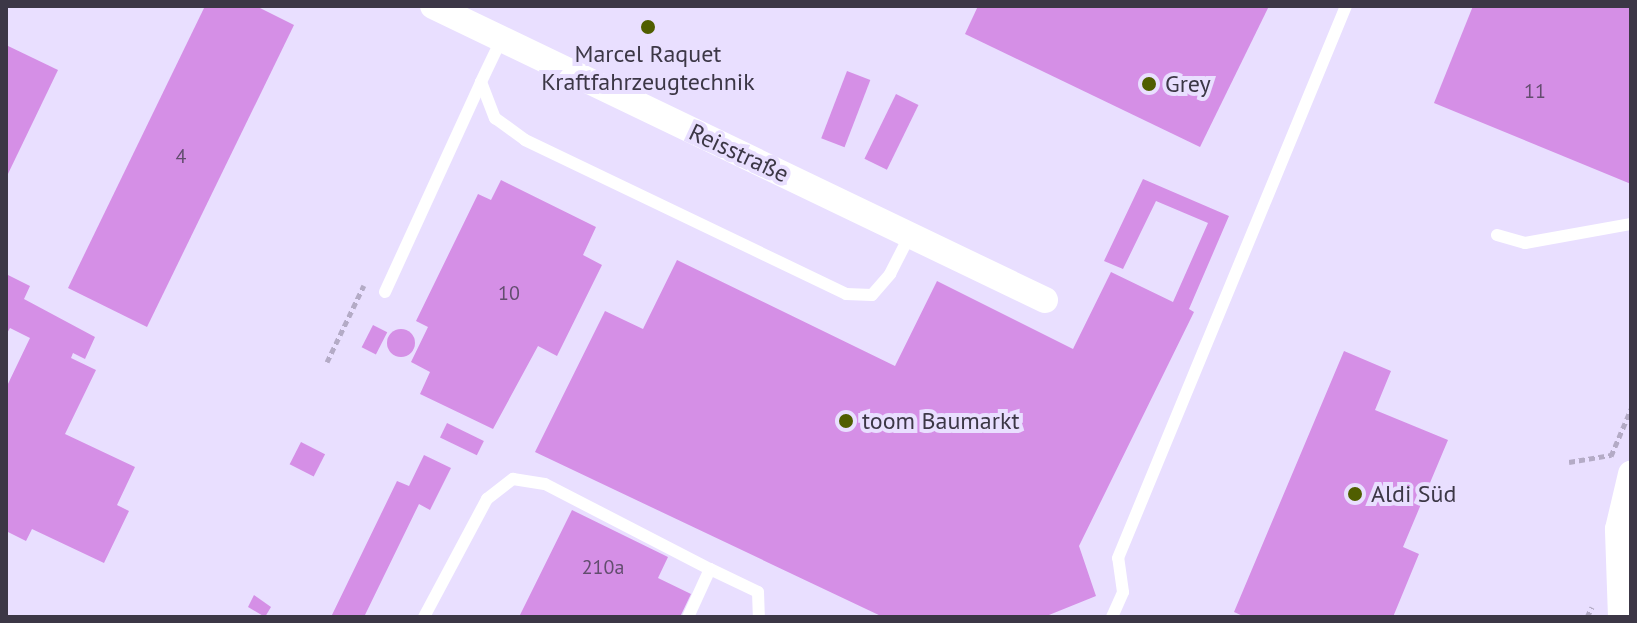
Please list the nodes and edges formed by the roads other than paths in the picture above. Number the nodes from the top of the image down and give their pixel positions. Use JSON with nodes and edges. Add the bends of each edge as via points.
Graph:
{"nodes":[{"id":1,"x":433,"y":6,"type":"edge"},
{"id":2,"x":1346,"y":6,"type":"edge"},
{"id":3,"x":459,"y":12,"type":"edge"},
{"id":4,"x":501,"y":40,"type":"junction"},
{"id":5,"x":481,"y":82,"type":"junction"},
{"id":6,"x":1631,"y":224,"type":"edge"},
{"id":7,"x":910,"y":235,"type":"junction"},
{"id":8,"x":1497,"y":235,"type":"dead end"},
{"id":9,"x":385,"y":292,"type":"dead end"},
{"id":10,"x":1045,"y":300,"type":"dead end"},
{"id":11,"x":1626,"y":463,"type":"edge"},
{"id":12,"x":710,"y":569,"type":"junction"},
{"id":13,"x":424,"y":617,"type":"edge"},
{"id":14,"x":688,"y":617,"type":"edge"},
{"id":15,"x":759,"y":617,"type":"edge"},
{"id":16,"x":1112,"y":617,"type":"edge"},
{"id":17,"x":1621,"y":617,"type":"edge"}],
"edges":[{"from":1,"to":3,"type":"street","name":"Reisstraße"},
{"from":2,"to":16,"type":"lane","via":[[1118,558],[1123,592]]},
{"from":3,"to":4,"type":"street","name":"Reisstraße"},
{"from":4,"to":5,"type":"lane"},
{"from":4,"to":7,"type":"street","name":"Reisstraße"},
{"from":5,"to":7,"type":"lane","via":[[495,118],[525,140],[846,294],[872,295]]},
{"from":5,"to":9,"type":"lane"},
{"from":6,"to":8,"type":"lane","via":[[1525,243]]},
{"from":7,"to":10,"type":"street","name":"Reisstraße"},
{"from":11,"to":17,"type":"street","via":[[1618,529]]},
{"from":12,"to":13,"type":"lane","via":[[545,484],[513,479],[487,499]]},
{"from":12,"to":14,"type":"lane"},
{"from":12,"to":15,"type":"lane","via":[[758,592]]}]}
